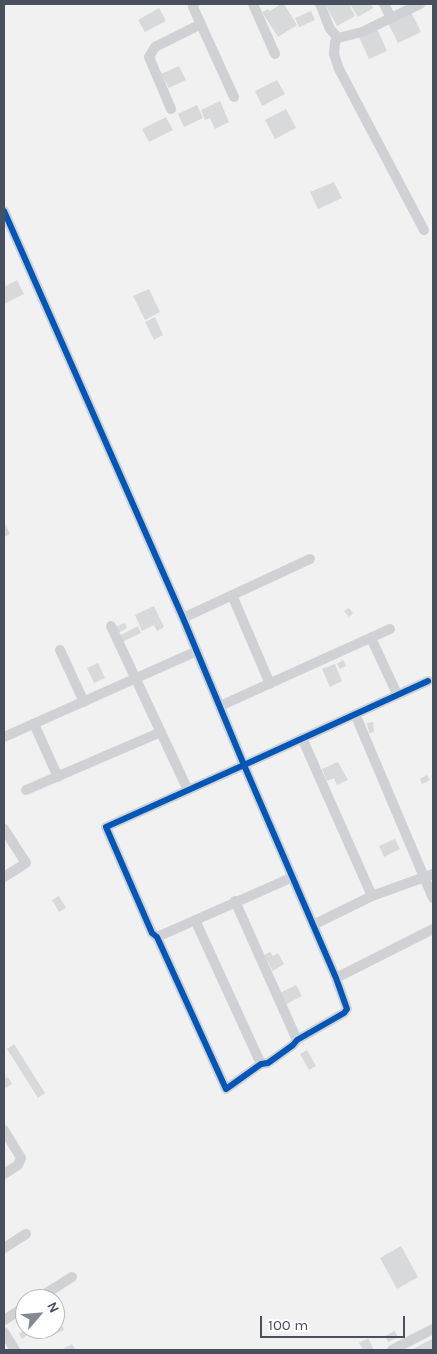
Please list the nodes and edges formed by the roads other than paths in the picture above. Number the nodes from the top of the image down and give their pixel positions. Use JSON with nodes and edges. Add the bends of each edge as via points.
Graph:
{"nodes":[{"id":1,"x":194,"y":4,"type":"edge"},
{"id":2,"x":253,"y":4,"type":"edge"},
{"id":3,"x":320,"y":4,"type":"edge"},
{"id":4,"x":384,"y":4,"type":"edge"},
{"id":5,"x":420,"y":4,"type":"edge"},
{"id":6,"x":391,"y":18,"type":"junction"},
{"id":7,"x":201,"y":24,"type":"junction"},
{"id":8,"x":338,"y":38,"type":"junction"},
{"id":9,"x":275,"y":54,"type":"dead end"},
{"id":10,"x":234,"y":97,"type":"dead end"},
{"id":11,"x":171,"y":109,"type":"dead end"},
{"id":12,"x":4,"y":211,"type":"edge"},
{"id":13,"x":424,"y":230,"type":"dead end"},
{"id":14,"x":310,"y":560,"type":"dead end"},
{"id":15,"x":232,"y":595,"type":"junction"},
{"id":16,"x":183,"y":618,"type":"junction"},
{"id":17,"x":111,"y":626,"type":"dead end"},
{"id":18,"x":390,"y":629,"type":"dead end"},
{"id":19,"x":372,"y":638,"type":"junction"},
{"id":20,"x":60,"y":650,"type":"dead end"},
{"id":21,"x":197,"y":652,"type":"junction"},
{"id":22,"x":136,"y":680,"type":"junction"},
{"id":23,"x":428,"y":682,"type":"dead end"},
{"id":24,"x":270,"y":684,"type":"junction"},
{"id":25,"x":397,"y":694,"type":"junction"},
{"id":26,"x":84,"y":702,"type":"junction"},
{"id":27,"x":220,"y":706,"type":"junction"},
{"id":28,"x":355,"y":714,"type":"junction"},
{"id":29,"x":34,"y":724,"type":"junction"},
{"id":30,"x":161,"y":732,"type":"junction"},
{"id":31,"x":4,"y":738,"type":"edge"},
{"id":32,"x":302,"y":738,"type":"junction"},
{"id":33,"x":244,"y":765,"type":"junction"},
{"id":34,"x":58,"y":777,"type":"junction"},
{"id":35,"x":26,"y":790,"type":"dead end"},
{"id":36,"x":188,"y":790,"type":"junction"},
{"id":37,"x":4,"y":829,"type":"edge"},
{"id":38,"x":428,"y":876,"type":"edge"},
{"id":39,"x":4,"y":877,"type":"edge"},
{"id":40,"x":293,"y":877,"type":"junction"},
{"id":41,"x":372,"y":896,"type":"junction"},
{"id":42,"x":433,"y":898,"type":"edge"},
{"id":43,"x":235,"y":901,"type":"junction"},
{"id":44,"x":195,"y":920,"type":"junction"},
{"id":45,"x":313,"y":925,"type":"junction"},
{"id":46,"x":433,"y":929,"type":"edge"},
{"id":47,"x":157,"y":937,"type":"junction"},
{"id":48,"x":336,"y":978,"type":"junction"},
{"id":49,"x":297,"y":1040,"type":"junction"},
{"id":50,"x":261,"y":1064,"type":"junction"},
{"id":51,"x":4,"y":1130,"type":"edge"},
{"id":52,"x":4,"y":1174,"type":"edge"},
{"id":53,"x":26,"y":1234,"type":"dead end"},
{"id":54,"x":4,"y":1248,"type":"edge"},
{"id":55,"x":72,"y":1277,"type":"dead end"},
{"id":56,"x":53,"y":1289,"type":"edge"},
{"id":57,"x":15,"y":1313,"type":"edge"},
{"id":58,"x":4,"y":1320,"type":"edge"},
{"id":59,"x":433,"y":1329,"type":"edge"},
{"id":60,"x":4,"y":1332,"type":"edge"},
{"id":61,"x":15,"y":1350,"type":"edge"},
{"id":62,"x":392,"y":1350,"type":"edge"}],
"edges":[{"from":1,"to":7,"type":"street"},
{"from":2,"to":9,"type":"street"},
{"from":3,"to":8,"type":"street","via":[[330,29]]},
{"from":4,"to":6,"type":"street"},
{"from":5,"to":6,"type":"street"},
{"from":6,"to":8,"type":"street","via":[[362,32]]},
{"from":7,"to":10,"type":"street"},
{"from":7,"to":11,"type":"street","via":[[155,47],[149,56]]},
{"from":8,"to":13,"type":"street","via":[[334,54],[339,69]]},
{"from":12,"to":16,"type":"street"},
{"from":14,"to":15,"type":"street"},
{"from":15,"to":16,"type":"street"},
{"from":15,"to":24,"type":"street"},
{"from":16,"to":21,"type":"street"},
{"from":17,"to":22,"type":"street"},
{"from":18,"to":19,"type":"street"},
{"from":19,"to":24,"type":"street"},
{"from":19,"to":25,"type":"street"},
{"from":20,"to":26,"type":"street"},
{"from":21,"to":22,"type":"street"},
{"from":21,"to":27,"type":"street"},
{"from":22,"to":26,"type":"street"},
{"from":22,"to":30,"type":"street"},
{"from":23,"to":25,"type":"street"},
{"from":24,"to":27,"type":"street"},
{"from":25,"to":28,"type":"street"},
{"from":26,"to":29,"type":"street"},
{"from":27,"to":33,"type":"street"},
{"from":28,"to":32,"type":"street"},
{"from":28,"to":38,"type":"street"},
{"from":29,"to":31,"type":"street"},
{"from":29,"to":34,"type":"street"},
{"from":30,"to":34,"type":"street"},
{"from":30,"to":36,"type":"street"},
{"from":32,"to":33,"type":"street"},
{"from":32,"to":41,"type":"street"},
{"from":33,"to":36,"type":"street"},
{"from":33,"to":40,"type":"street"},
{"from":34,"to":35,"type":"street"},
{"from":36,"to":47,"type":"street","via":[[106,827],[152,933]]},
{"from":37,"to":39,"type":"street","via":[[26,863]]},
{"from":38,"to":41,"type":"street"},
{"from":38,"to":42,"type":"street"},
{"from":40,"to":43,"type":"street"},
{"from":40,"to":45,"type":"street"},
{"from":41,"to":45,"type":"street"},
{"from":43,"to":44,"type":"street"},
{"from":43,"to":49,"type":"street"},
{"from":44,"to":47,"type":"street"},
{"from":44,"to":50,"type":"street"},
{"from":45,"to":48,"type":"street"},
{"from":46,"to":48,"type":"street"},
{"from":47,"to":50,"type":"street","via":[[226,1089]]},
{"from":48,"to":49,"type":"street","via":[[347,1009]]},
{"from":49,"to":50,"type":"street","via":[[268,1063]]},
{"from":51,"to":52,"type":"street","via":[[20,1158],[18,1165]]},
{"from":53,"to":54,"type":"street"},
{"from":55,"to":56,"type":"street"},
{"from":57,"to":58,"type":"street"},
{"from":59,"to":62,"type":"street"},
{"from":60,"to":61,"type":"street"}]}
